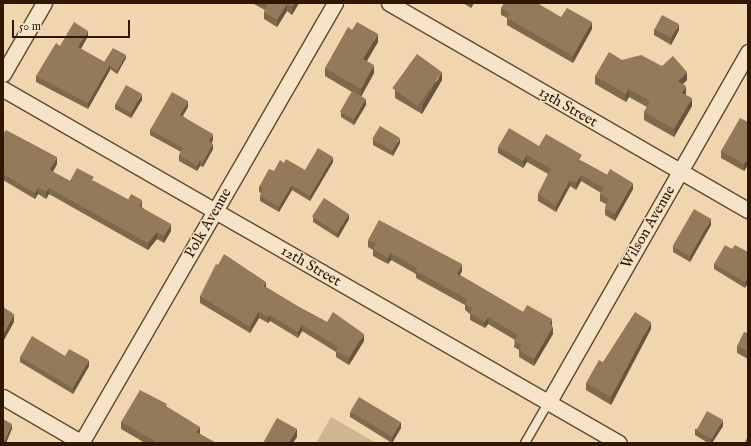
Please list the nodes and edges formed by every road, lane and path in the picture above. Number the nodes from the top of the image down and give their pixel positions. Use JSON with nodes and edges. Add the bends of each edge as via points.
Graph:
{"nodes":[{"id":1,"x":44,"y":3,"type":"edge"},
{"id":2,"x":335,"y":3,"type":"edge"},
{"id":3,"x":389,"y":3,"type":"edge"},
{"id":4,"x":748,"y":52,"type":"edge"},
{"id":5,"x":3,"y":74,"type":"edge"},
{"id":6,"x":3,"y":89,"type":"edge"},
{"id":7,"x":680,"y":171,"type":"junction"},
{"id":8,"x":748,"y":210,"type":"edge"},
{"id":9,"x":215,"y":211,"type":"junction"},
{"id":10,"x":3,"y":397,"type":"edge"},
{"id":11,"x":548,"y":402,"type":"junction"},
{"id":12,"x":82,"y":443,"type":"edge"},
{"id":13,"x":525,"y":443,"type":"edge"},
{"id":14,"x":619,"y":443,"type":"edge"}],
"edges":[{"from":1,"to":5,"type":"street"},
{"from":2,"to":9,"type":"street","name":"Polk Avenue"},
{"from":3,"to":7,"type":"street","name":"13th Street"},
{"from":4,"to":7,"type":"street","name":"Wilson Avenue"},
{"from":6,"to":9,"type":"street","name":"12th Street"},
{"from":7,"to":8,"type":"street","name":"13th Street"},
{"from":7,"to":11,"type":"street","name":"Wilson Avenue"},
{"from":9,"to":11,"type":"street","name":"12th Street"},
{"from":9,"to":12,"type":"street","name":"Polk Avenue"},
{"from":10,"to":12,"type":"street"},
{"from":11,"to":13,"type":"lane"},
{"from":11,"to":14,"type":"street","name":"12th Street"}]}
